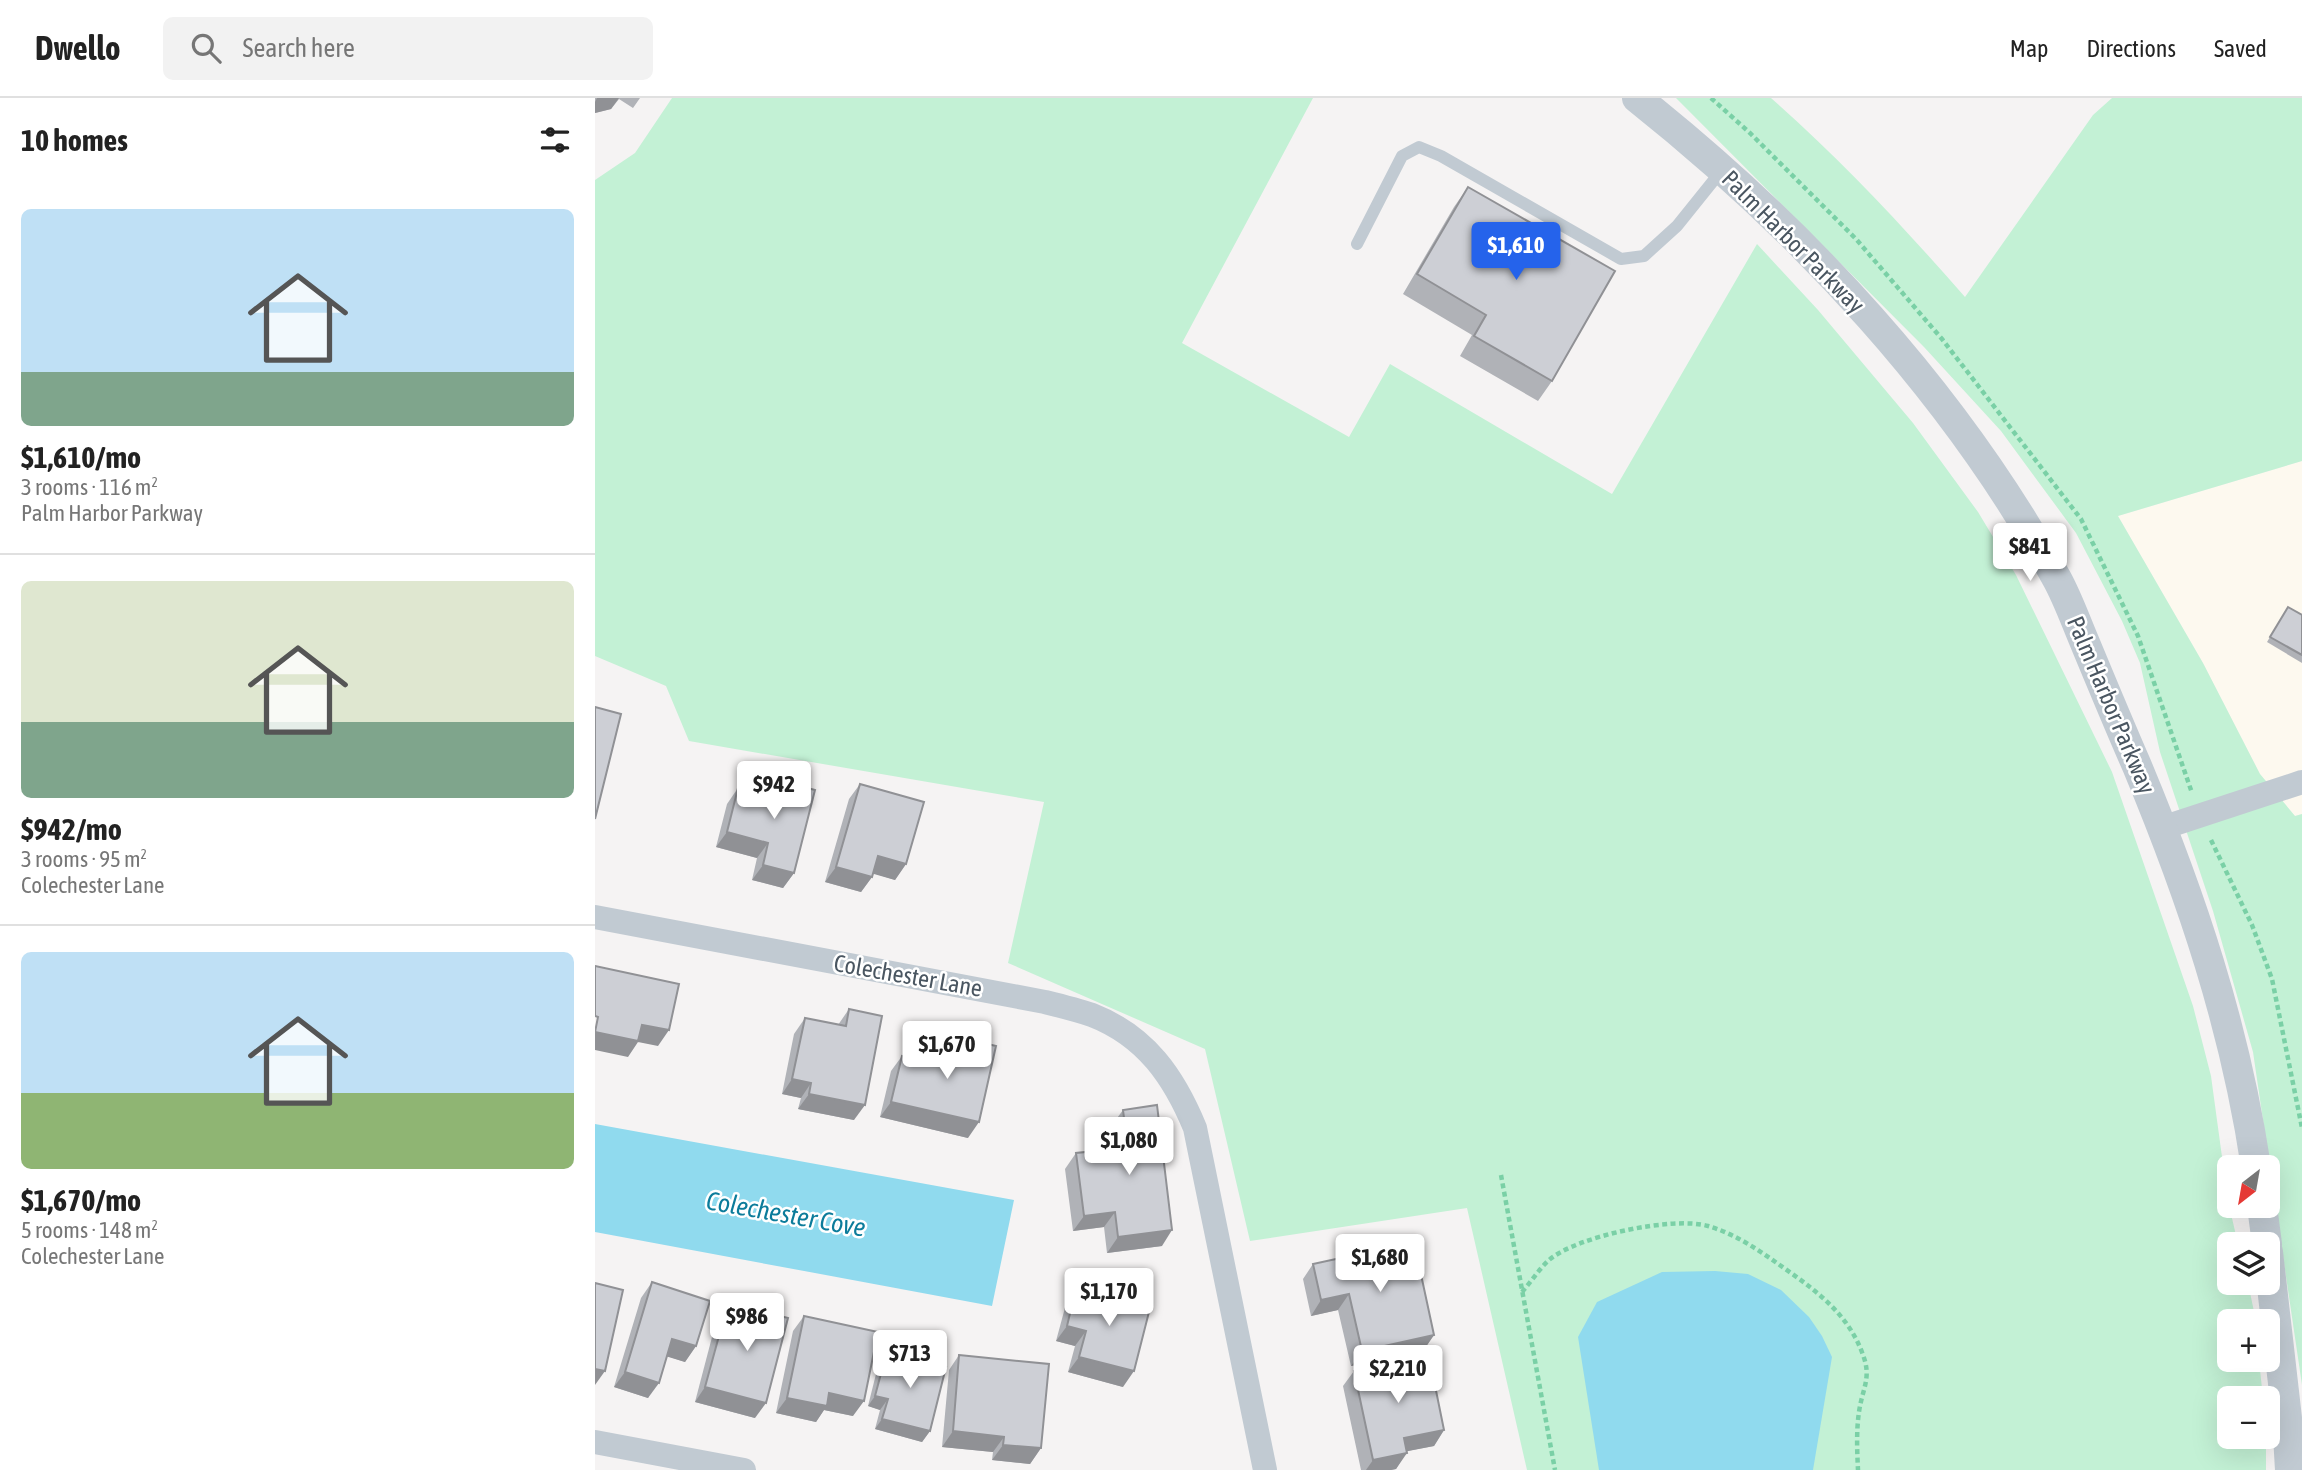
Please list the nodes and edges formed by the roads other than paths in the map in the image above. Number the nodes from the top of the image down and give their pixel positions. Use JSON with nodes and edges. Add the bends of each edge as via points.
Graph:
{"nodes":[{"id":1,"x":1637,"y":98,"type":"edge"},
{"id":2,"x":1722,"y":170,"type":"junction"},
{"id":3,"x":1357,"y":244,"type":"dead end"},
{"id":4,"x":2302,"y":782,"type":"edge"},
{"id":5,"x":2162,"y":828,"type":"junction"},
{"id":6,"x":595,"y":917,"type":"edge"},
{"id":7,"x":2254,"y":1155,"type":"edge"},
{"id":8,"x":2273,"y":1295,"type":"edge"},
{"id":9,"x":595,"y":1442,"type":"edge"},
{"id":10,"x":744,"y":1470,"type":"edge"},
{"id":11,"x":1265,"y":1470,"type":"edge"},
{"id":12,"x":2290,"y":1470,"type":"edge"}],
"edges":[{"from":1,"to":2,"type":"street","name":"Palm Harbor Parkway"},
{"from":2,"to":3,"type":"lane","via":[[1677,226],[1644,256],[1621,259],[1419,147],[1402,156]]},
{"from":2,"to":5,"type":"street","name":"Palm Harbor Parkway","via":[[1783,226],[1901,354],[1955,421],[2015,508],[2059,582]]},
{"from":4,"to":5,"type":"street"},
{"from":5,"to":7,"type":"street","name":"Palm Harbor Parkway","via":[[2203,938],[2235,1051]]},
{"from":6,"to":11,"type":"street","name":"Colechester Lane","via":[[1045,1002],[1093,1016],[1145,1046],[1185,1103],[1195,1128]]},
{"from":8,"to":12,"type":"street"},
{"from":9,"to":10,"type":"street"}]}
